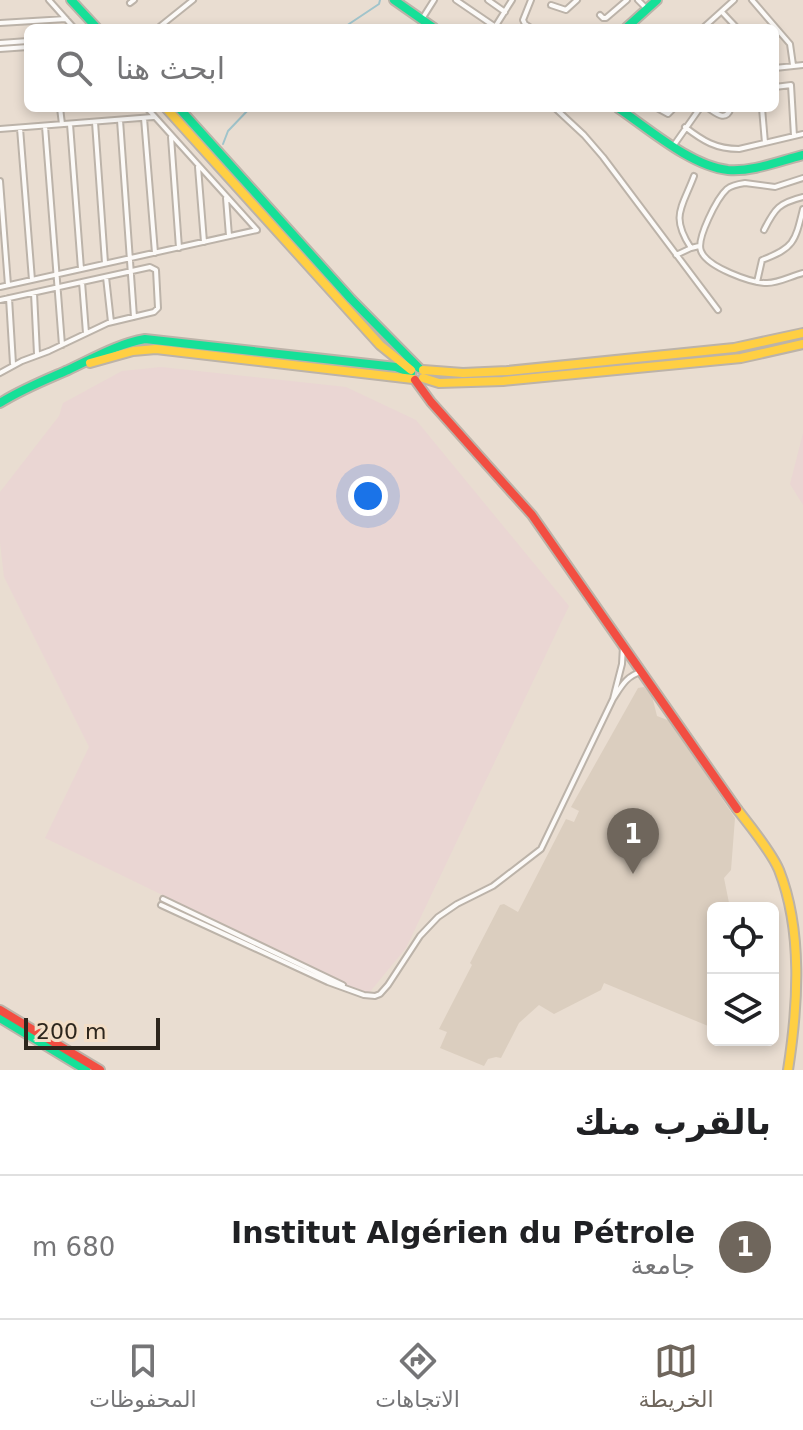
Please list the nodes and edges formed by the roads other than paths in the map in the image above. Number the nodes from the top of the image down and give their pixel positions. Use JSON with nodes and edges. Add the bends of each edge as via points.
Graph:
{"nodes":[{"id":1,"x":49,"y":0,"type":"edge"},
{"id":2,"x":71,"y":0,"type":"edge"},
{"id":3,"x":193,"y":0,"type":"edge"},
{"id":4,"x":394,"y":0,"type":"edge"},
{"id":5,"x":434,"y":0,"type":"edge"},
{"id":6,"x":456,"y":0,"type":"edge"},
{"id":7,"x":512,"y":0,"type":"edge"},
{"id":8,"x":531,"y":0,"type":"edge"},
{"id":9,"x":577,"y":0,"type":"edge"},
{"id":10,"x":627,"y":0,"type":"edge"},
{"id":11,"x":638,"y":0,"type":"edge"},
{"id":12,"x":657,"y":0,"type":"edge"},
{"id":13,"x":734,"y":0,"type":"edge"},
{"id":14,"x":752,"y":0,"type":"edge"},
{"id":15,"x":490,"y":1,"type":"edge"},
{"id":16,"x":551,"y":5,"type":"dead end"},
{"id":17,"x":647,"y":9,"type":"junction"},
{"id":18,"x":722,"y":11,"type":"junction"},
{"id":19,"x":505,"y":12,"type":"junction"},
{"id":20,"x":600,"y":15,"type":"dead end"},
{"id":21,"x":66,"y":19,"type":"junction"},
{"id":22,"x":422,"y":19,"type":"junction"},
{"id":23,"x":0,"y":23,"type":"edge"},
{"id":24,"x":70,"y":24,"type":"edge"},
{"id":25,"x":93,"y":24,"type":"edge"},
{"id":26,"x":163,"y":24,"type":"edge"},
{"id":27,"x":429,"y":24,"type":"edge"},
{"id":28,"x":492,"y":24,"type":"edge"},
{"id":29,"x":498,"y":24,"type":"edge"},
{"id":30,"x":525,"y":24,"type":"edge"},
{"id":31,"x":630,"y":24,"type":"edge"},
{"id":32,"x":707,"y":24,"type":"edge"},
{"id":33,"x":733,"y":24,"type":"edge"},
{"id":34,"x":773,"y":24,"type":"edge"},
{"id":35,"x":779,"y":31,"type":"edge"},
{"id":36,"x":24,"y":44,"type":"edge"},
{"id":37,"x":0,"y":46,"type":"edge"},
{"id":38,"x":793,"y":65,"type":"junction"},
{"id":39,"x":803,"y":65,"type":"edge"},
{"id":40,"x":779,"y":67,"type":"edge"},
{"id":41,"x":779,"y":86,"type":"edge"},
{"id":42,"x":60,"y":112,"type":"edge"},
{"id":43,"x":151,"y":112,"type":"edge"},
{"id":44,"x":170,"y":112,"type":"edge"},
{"id":45,"x":183,"y":112,"type":"edge"},
{"id":46,"x":559,"y":112,"type":"edge"},
{"id":47,"x":624,"y":112,"type":"edge"},
{"id":48,"x":697,"y":112,"type":"edge"},
{"id":49,"x":762,"y":112,"type":"edge"},
{"id":50,"x":155,"y":117,"type":"junction"},
{"id":51,"x":144,"y":118,"type":"junction"},
{"id":52,"x":120,"y":120,"type":"junction"},
{"id":53,"x":95,"y":122,"type":"junction"},
{"id":54,"x":62,"y":124,"type":"junction"},
{"id":55,"x":70,"y":124,"type":"junction"},
{"id":56,"x":45,"y":126,"type":"junction"},
{"id":57,"x":685,"y":127,"type":"junction"},
{"id":58,"x":20,"y":128,"type":"junction"},
{"id":59,"x":0,"y":129,"type":"edge"},
{"id":60,"x":803,"y":134,"type":"edge"},
{"id":61,"x":171,"y":135,"type":"junction"},
{"id":62,"x":794,"y":136,"type":"junction"},
{"id":63,"x":765,"y":143,"type":"junction"},
{"id":64,"x":674,"y":145,"type":"junction"},
{"id":65,"x":803,"y":155,"type":"edge"},
{"id":66,"x":198,"y":165,"type":"junction"},
{"id":67,"x":694,"y":176,"type":"dead end"},
{"id":68,"x":803,"y":178,"type":"edge"},
{"id":69,"x":0,"y":181,"type":"edge"},
{"id":70,"x":226,"y":196,"type":"junction"},
{"id":71,"x":802,"y":197,"type":"edge"},
{"id":72,"x":803,"y":207,"type":"edge"},
{"id":73,"x":764,"y":230,"type":"dead end"},
{"id":74,"x":796,"y":234,"type":"junction"},
{"id":75,"x":803,"y":234,"type":"edge"},
{"id":76,"x":229,"y":236,"type":"junction"},
{"id":77,"x":204,"y":242,"type":"junction"},
{"id":78,"x":699,"y":246,"type":"junction"},
{"id":79,"x":179,"y":248,"type":"junction"},
{"id":80,"x":691,"y":248,"type":"junction"},
{"id":81,"x":155,"y":253,"type":"junction"},
{"id":82,"x":676,"y":255,"type":"junction"},
{"id":83,"x":131,"y":259,"type":"junction"},
{"id":84,"x":105,"y":264,"type":"junction"},
{"id":85,"x":81,"y":269,"type":"junction"},
{"id":86,"x":131,"y":272,"type":"junction"},
{"id":87,"x":803,"y":273,"type":"edge"},
{"id":88,"x":57,"y":274,"type":"junction"},
{"id":89,"x":106,"y":277,"type":"junction"},
{"id":90,"x":32,"y":280,"type":"junction"},
{"id":91,"x":82,"y":282,"type":"junction"},
{"id":92,"x":757,"y":282,"type":"junction"},
{"id":93,"x":8,"y":285,"type":"junction"},
{"id":94,"x":0,"y":287,"type":"edge"},
{"id":95,"x":58,"y":288,"type":"junction"},
{"id":96,"x":34,"y":293,"type":"junction"},
{"id":97,"x":9,"y":298,"type":"junction"},
{"id":98,"x":0,"y":300,"type":"edge"},
{"id":99,"x":718,"y":310,"type":"dead end"},
{"id":100,"x":134,"y":317,"type":"junction"},
{"id":101,"x":111,"y":322,"type":"junction"},
{"id":102,"x":86,"y":333,"type":"junction"},
{"id":103,"x":803,"y":333,"type":"edge"},
{"id":104,"x":803,"y":344,"type":"edge"},
{"id":105,"x":62,"y":345,"type":"junction"},
{"id":106,"x":37,"y":355,"type":"junction"},
{"id":107,"x":13,"y":365,"type":"junction"},
{"id":108,"x":0,"y":373,"type":"edge"},
{"id":109,"x":417,"y":375,"type":"junction"},
{"id":110,"x":439,"y":383,"type":"junction"},
{"id":111,"x":431,"y":402,"type":"junction"},
{"id":112,"x":0,"y":403,"type":"edge"},
{"id":113,"x":623,"y":644,"type":"junction"},
{"id":114,"x":643,"y":671,"type":"junction"},
{"id":115,"x":613,"y":699,"type":"junction"},
{"id":116,"x":162,"y":902,"type":"dead end"},
{"id":117,"x":800,"y":942,"type":"edge"},
{"id":118,"x":801,"y":970,"type":"edge"},
{"id":119,"x":0,"y":1010,"type":"edge"},
{"id":120,"x":0,"y":1018,"type":"edge"},
{"id":121,"x":86,"y":1070,"type":"edge"},
{"id":122,"x":100,"y":1070,"type":"edge"},
{"id":123,"x":788,"y":1070,"type":"edge"}],
"edges":[{"from":1,"to":21,"type":"street"},
{"from":2,"to":25,"type":"main road"},
{"from":3,"to":26,"type":"street"},
{"from":4,"to":22,"type":"main road"},
{"from":5,"to":22,"type":"street"},
{"from":6,"to":28,"type":"street"},
{"from":7,"to":19,"type":"street"},
{"from":8,"to":30,"type":"street"},
{"from":9,"to":16,"type":"street","via":[[566,10]]},
{"from":10,"to":20,"type":"street","via":[[605,18]]},
{"from":11,"to":17,"type":"street"},
{"from":12,"to":17,"type":"main road"},
{"from":13,"to":18,"type":"street"},
{"from":14,"to":34,"type":"street"},
{"from":15,"to":19,"type":"street"},
{"from":17,"to":31,"type":"main road"},
{"from":18,"to":32,"type":"street"},
{"from":18,"to":33,"type":"street"},
{"from":19,"to":29,"type":"street"},
{"from":21,"to":23,"type":"street"},
{"from":21,"to":24,"type":"street"},
{"from":22,"to":27,"type":"main road"},
{"from":35,"to":38,"type":"street","via":[[790,44]]},
{"from":36,"to":37,"type":"street"},
{"from":38,"to":39,"type":"street"},
{"from":38,"to":40,"type":"street"},
{"from":41,"to":62,"type":"street","via":[[791,85]]},
{"from":42,"to":54,"type":"street"},
{"from":43,"to":50,"type":"street"},
{"from":44,"to":109,"type":"main road","via":[[380,345]]},
{"from":45,"to":109,"type":"main road"},
{"from":46,"to":82,"type":"street","via":[[603,157]]},
{"from":47,"to":64,"type":"main road"},
{"from":48,"to":57,"type":"street"},
{"from":49,"to":63,"type":"street"},
{"from":50,"to":51,"type":"street"},
{"from":50,"to":61,"type":"street"},
{"from":51,"to":52,"type":"street"},
{"from":51,"to":81,"type":"street"},
{"from":52,"to":53,"type":"street"},
{"from":52,"to":83,"type":"street"},
{"from":53,"to":55,"type":"street"},
{"from":53,"to":84,"type":"street"},
{"from":54,"to":55,"type":"street"},
{"from":54,"to":56,"type":"street"},
{"from":55,"to":85,"type":"street"},
{"from":56,"to":58,"type":"street"},
{"from":56,"to":88,"type":"street"},
{"from":57,"to":63,"type":"street","via":[[720,148]]},
{"from":57,"to":64,"type":"street"},
{"from":58,"to":59,"type":"street"},
{"from":58,"to":90,"type":"street"},
{"from":60,"to":62,"type":"street"},
{"from":61,"to":66,"type":"street"},
{"from":61,"to":79,"type":"street"},
{"from":62,"to":63,"type":"street"},
{"from":64,"to":65,"type":"main road","via":[[708,166],[728,170]]},
{"from":66,"to":70,"type":"street"},
{"from":66,"to":77,"type":"street"},
{"from":67,"to":80,"type":"street","via":[[678,217]]},
{"from":68,"to":78,"type":"street","via":[[775,187],[740,183],[727,189]]},
{"from":69,"to":93,"type":"street"},
{"from":70,"to":76,"type":"street"},
{"from":70,"to":76,"type":"street","via":[[257,230]]},
{"from":71,"to":72,"type":"street"},
{"from":71,"to":73,"type":"street","via":[[779,206]]},
{"from":72,"to":74,"type":"street"},
{"from":74,"to":75,"type":"street"},
{"from":74,"to":92,"type":"street","via":[[788,247],[762,260]]},
{"from":76,"to":77,"type":"street"},
{"from":77,"to":79,"type":"street"},
{"from":78,"to":80,"type":"street"},
{"from":78,"to":92,"type":"street","via":[[713,265]]},
{"from":79,"to":81,"type":"street"},
{"from":80,"to":82,"type":"street"},
{"from":81,"to":83,"type":"street"},
{"from":82,"to":99,"type":"street"},
{"from":83,"to":84,"type":"street"},
{"from":83,"to":86,"type":"street"},
{"from":84,"to":85,"type":"street"},
{"from":85,"to":88,"type":"street"},
{"from":86,"to":89,"type":"street"},
{"from":86,"to":100,"type":"street"},
{"from":86,"to":100,"type":"street","via":[[156,270],[158,308]]},
{"from":87,"to":92,"type":"street"},
{"from":88,"to":90,"type":"street"},
{"from":88,"to":95,"type":"street"},
{"from":89,"to":91,"type":"street"},
{"from":89,"to":101,"type":"street"},
{"from":90,"to":93,"type":"street"},
{"from":91,"to":95,"type":"street"},
{"from":91,"to":102,"type":"street"},
{"from":93,"to":94,"type":"street"},
{"from":95,"to":96,"type":"street"},
{"from":95,"to":105,"type":"street"},
{"from":96,"to":97,"type":"street"},
{"from":96,"to":106,"type":"street"},
{"from":97,"to":98,"type":"street"},
{"from":97,"to":107,"type":"street"},
{"from":100,"to":101,"type":"street"},
{"from":101,"to":102,"type":"street"},
{"from":102,"to":105,"type":"street"},
{"from":103,"to":109,"type":"main road","via":[[744,347]]},
{"from":104,"to":110,"type":"main road","via":[[732,359]]},
{"from":105,"to":106,"type":"street"},
{"from":106,"to":107,"type":"street"},
{"from":107,"to":108,"type":"street"},
{"from":109,"to":110,"type":"main road"},
{"from":109,"to":111,"type":"main road"},
{"from":109,"to":112,"type":"main road","via":[[396,367],[154,339],[126,342]]},
{"from":110,"to":111,"type":"main road","via":[[430,389]]},
{"from":111,"to":113,"type":"main road","via":[[532,515]]},
{"from":113,"to":114,"type":"main road"},
{"from":113,"to":115,"type":"street"},
{"from":114,"to":115,"type":"street","via":[[625,680]]},
{"from":114,"to":117,"type":"main road","via":[[778,867]]},
{"from":115,"to":116,"type":"street","via":[[541,849],[493,886],[438,917],[375,996],[328,982]]},
{"from":117,"to":118,"type":"main road"},
{"from":118,"to":123,"type":"main road"},
{"from":119,"to":122,"type":"main road"},
{"from":120,"to":121,"type":"main road"}]}
